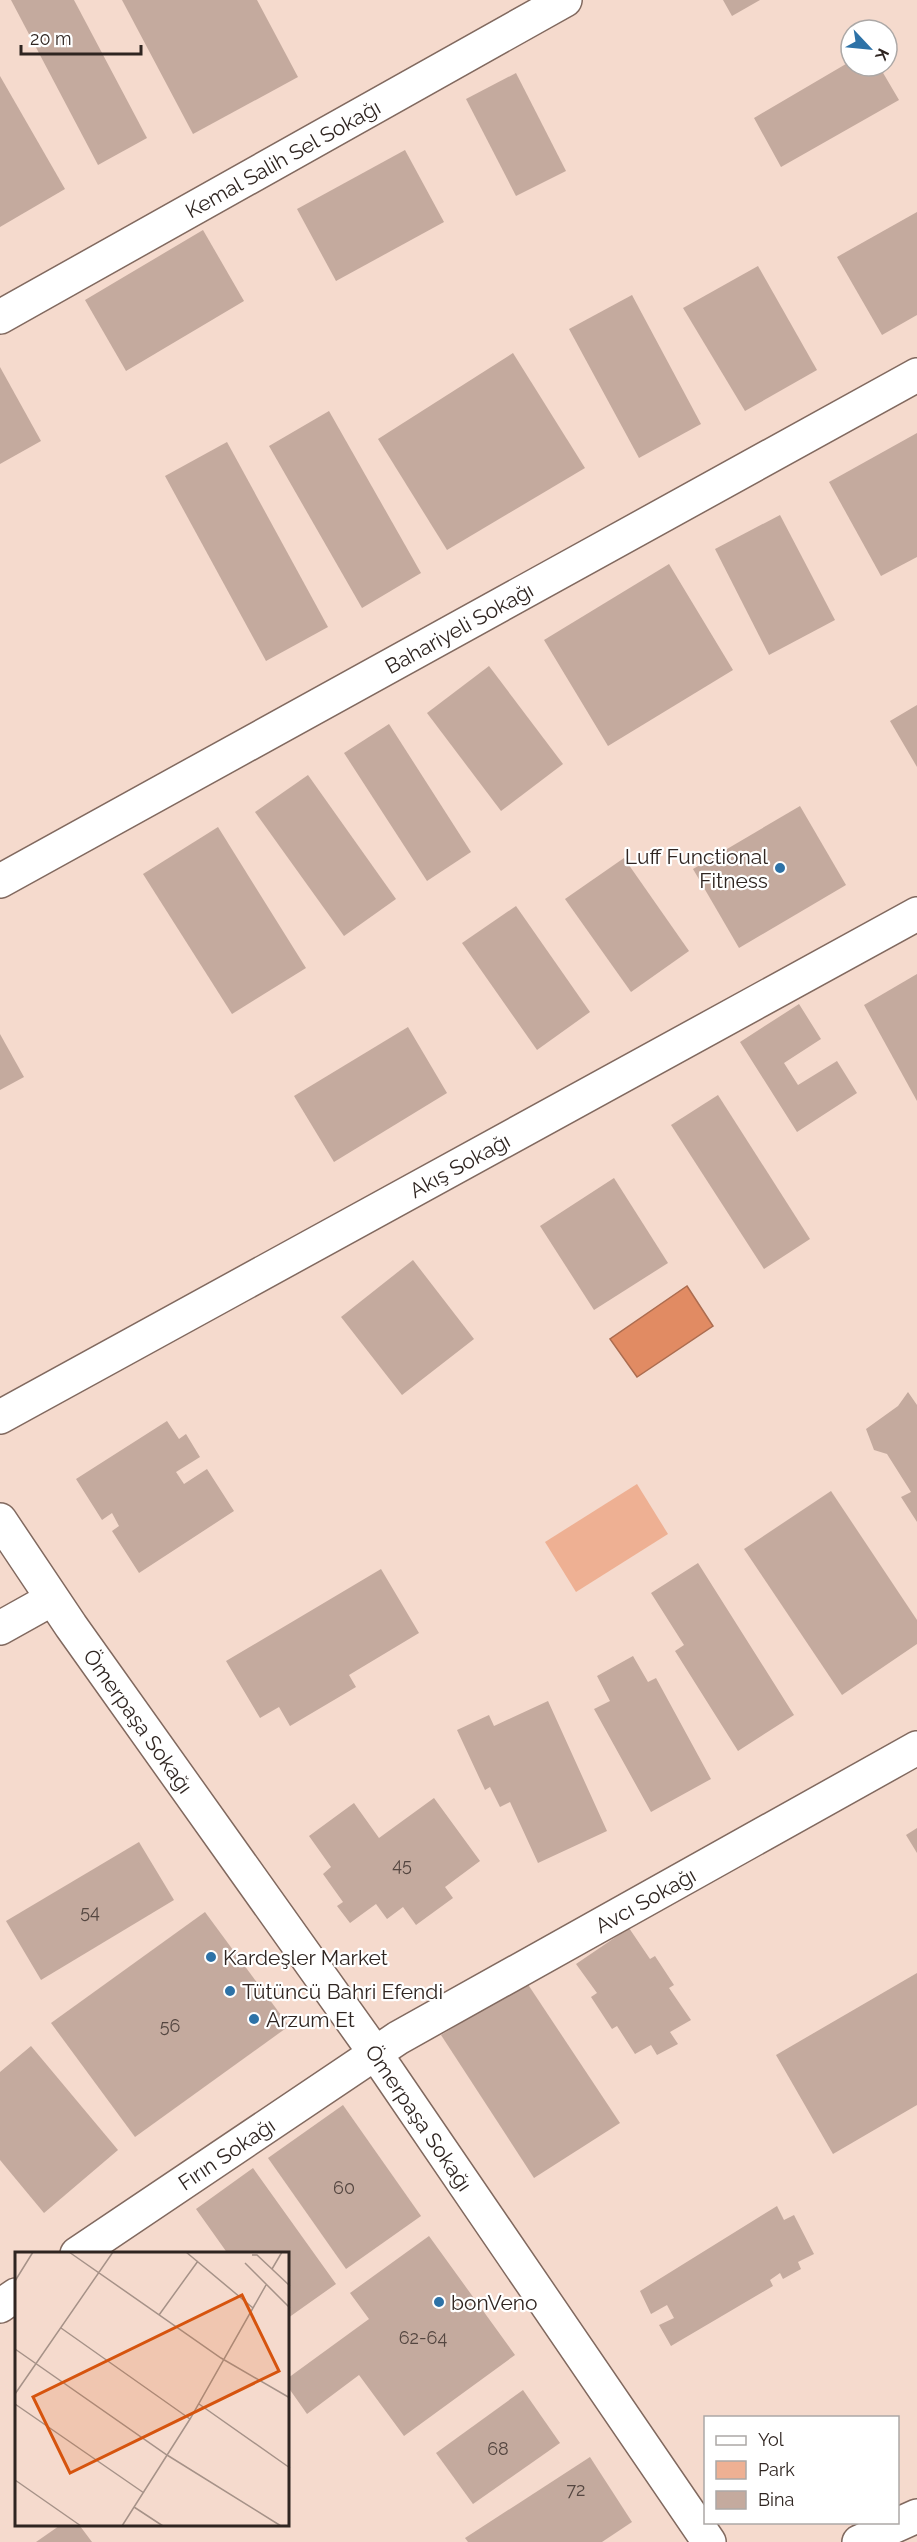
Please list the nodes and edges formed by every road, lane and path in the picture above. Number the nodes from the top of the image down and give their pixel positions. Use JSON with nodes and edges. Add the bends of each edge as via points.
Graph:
{"nodes":[{"id":1,"x":565,"y":0,"type":"edge"},
{"id":2,"x":0,"y":317,"type":"edge"},
{"id":3,"x":917,"y":375,"type":"edge"},
{"id":4,"x":0,"y":881,"type":"edge"},
{"id":5,"x":917,"y":914,"type":"edge"},
{"id":6,"x":0,"y":1417,"type":"edge"},
{"id":7,"x":0,"y":1520,"type":"edge"},
{"id":8,"x":52,"y":1599,"type":"junction"},
{"id":9,"x":0,"y":1628,"type":"edge"},
{"id":10,"x":917,"y":1748,"type":"edge"},
{"id":11,"x":375,"y":2053,"type":"junction"},
{"id":12,"x":80,"y":2252,"type":"edge"},
{"id":13,"x":15,"y":2296,"type":"edge"},
{"id":14,"x":0,"y":2306,"type":"edge"},
{"id":15,"x":917,"y":2516,"type":"edge"},
{"id":16,"x":899,"y":2524,"type":"edge"},
{"id":17,"x":899,"y":2524,"type":"edge"},
{"id":18,"x":709,"y":2542,"type":"edge"},
{"id":19,"x":858,"y":2542,"type":"edge"}],
"edges":[{"from":1,"to":2,"type":"street","name":"Kemal Salih Sel Sokağı"},
{"from":3,"to":4,"type":"street","name":"Bahariyeli Sokağı"},
{"from":5,"to":6,"type":"street","name":"Akış Sokağı"},
{"from":7,"to":8,"type":"street","name":"Ömerpaşa Sokağı"},
{"from":8,"to":9,"type":"street"},
{"from":8,"to":11,"type":"street","name":"Ömerpaşa Sokağı"},
{"from":10,"to":11,"type":"street","name":"Avcı Sokağı"},
{"from":11,"to":12,"type":"street","name":"Fırın Sokağı"},
{"from":11,"to":18,"type":"street","name":"Ömerpaşa Sokağı"},
{"from":13,"to":14,"type":"street"},
{"from":15,"to":17,"type":"street"},
{"from":16,"to":19,"type":"street"}]}
